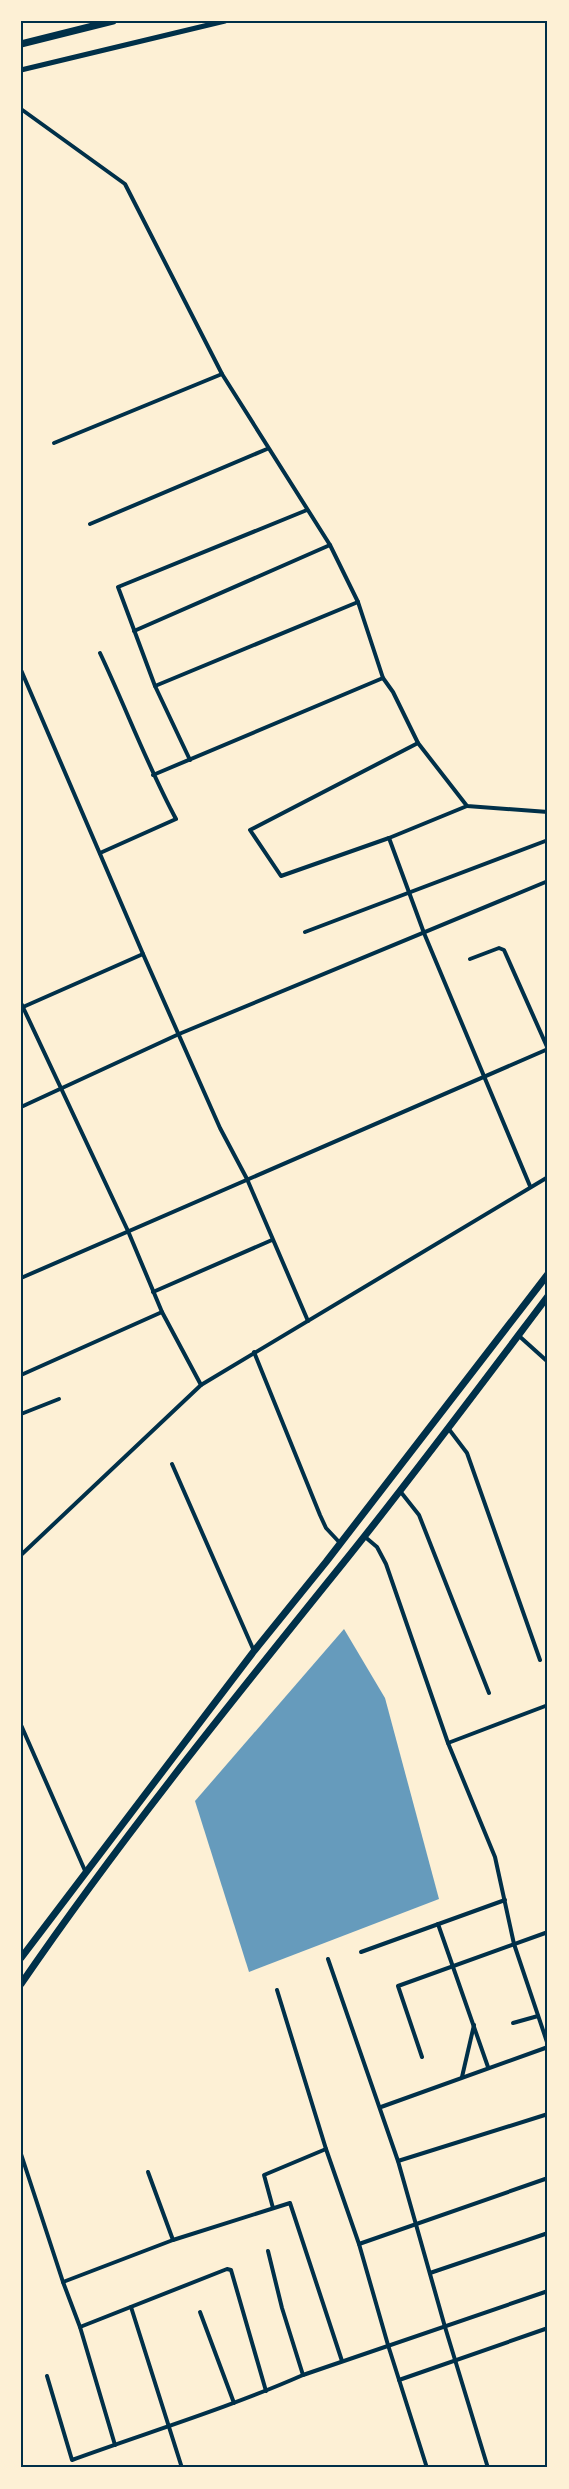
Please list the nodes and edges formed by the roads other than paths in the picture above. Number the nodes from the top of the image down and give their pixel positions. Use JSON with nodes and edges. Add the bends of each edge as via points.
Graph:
{"nodes":[{"id":1,"x":113,"y":21,"type":"edge"},
{"id":2,"x":225,"y":21,"type":"edge"},
{"id":3,"x":21,"y":44,"type":"edge"},
{"id":4,"x":21,"y":70,"type":"edge"},
{"id":5,"x":21,"y":109,"type":"edge"},
{"id":6,"x":222,"y":374,"type":"junction"},
{"id":7,"x":54,"y":442,"type":"dead end"},
{"id":8,"x":267,"y":449,"type":"junction"},
{"id":9,"x":307,"y":510,"type":"junction"},
{"id":10,"x":90,"y":524,"type":"dead end"},
{"id":11,"x":330,"y":545,"type":"junction"},
{"id":12,"x":358,"y":602,"type":"junction"},
{"id":13,"x":134,"y":631,"type":"junction"},
{"id":14,"x":100,"y":653,"type":"dead end"},
{"id":15,"x":21,"y":670,"type":"edge"},
{"id":16,"x":383,"y":678,"type":"junction"},
{"id":17,"x":155,"y":686,"type":"junction"},
{"id":18,"x":418,"y":743,"type":"junction"},
{"id":19,"x":190,"y":760,"type":"junction"},
{"id":20,"x":153,"y":775,"type":"junction"},
{"id":21,"x":466,"y":806,"type":"junction"},
{"id":22,"x":548,"y":812,"type":"edge"},
{"id":23,"x":389,"y":838,"type":"junction"},
{"id":24,"x":548,"y":840,"type":"edge"},
{"id":25,"x":100,"y":853,"type":"junction"},
{"id":26,"x":548,"y":881,"type":"edge"},
{"id":27,"x":408,"y":892,"type":"junction"},
{"id":28,"x":304,"y":932,"type":"dead end"},
{"id":29,"x":424,"y":933,"type":"junction"},
{"id":30,"x":143,"y":954,"type":"junction"},
{"id":31,"x":470,"y":958,"type":"dead end"},
{"id":32,"x":22,"y":1005,"type":"edge"},
{"id":33,"x":179,"y":1034,"type":"junction"},
{"id":34,"x":548,"y":1049,"type":"edge"},
{"id":35,"x":484,"y":1075,"type":"junction"},
{"id":36,"x":62,"y":1089,"type":"junction"},
{"id":37,"x":21,"y":1107,"type":"edge"},
{"id":38,"x":548,"y":1177,"type":"edge"},
{"id":39,"x":247,"y":1179,"type":"junction"},
{"id":40,"x":530,"y":1186,"type":"junction"},
{"id":41,"x":128,"y":1231,"type":"junction"},
{"id":42,"x":272,"y":1240,"type":"junction"},
{"id":43,"x":548,"y":1274,"type":"edge"},
{"id":44,"x":21,"y":1278,"type":"edge"},
{"id":45,"x":153,"y":1292,"type":"junction"},
{"id":46,"x":548,"y":1296,"type":"edge"},
{"id":47,"x":162,"y":1312,"type":"junction"},
{"id":48,"x":308,"y":1321,"type":"junction"},
{"id":49,"x":518,"y":1335,"type":"junction"},
{"id":50,"x":254,"y":1352,"type":"junction"},
{"id":51,"x":548,"y":1362,"type":"edge"},
{"id":52,"x":21,"y":1375,"type":"edge"},
{"id":53,"x":201,"y":1385,"type":"junction"},
{"id":54,"x":59,"y":1399,"type":"dead end"},
{"id":55,"x":21,"y":1414,"type":"edge"},
{"id":56,"x":448,"y":1428,"type":"junction"},
{"id":57,"x":172,"y":1464,"type":"dead end"},
{"id":58,"x":400,"y":1491,"type":"junction"},
{"id":59,"x":364,"y":1536,"type":"junction"},
{"id":60,"x":340,"y":1543,"type":"junction"},
{"id":61,"x":21,"y":1555,"type":"edge"},
{"id":62,"x":254,"y":1651,"type":"junction"},
{"id":63,"x":540,"y":1660,"type":"dead end"},
{"id":64,"x":489,"y":1692,"type":"dead end"},
{"id":65,"x":548,"y":1705,"type":"edge"},
{"id":66,"x":21,"y":1725,"type":"edge"},
{"id":67,"x":448,"y":1743,"type":"junction"},
{"id":68,"x":86,"y":1873,"type":"junction"},
{"id":69,"x":505,"y":1900,"type":"junction"},
{"id":70,"x":438,"y":1924,"type":"junction"},
{"id":71,"x":548,"y":1932,"type":"edge"},
{"id":72,"x":514,"y":1944,"type":"junction"},
{"id":73,"x":360,"y":1952,"type":"dead end"},
{"id":74,"x":21,"y":1958,"type":"edge"},
{"id":75,"x":328,"y":1959,"type":"dead end"},
{"id":76,"x":454,"y":1966,"type":"junction"},
{"id":77,"x":21,"y":1984,"type":"edge"},
{"id":78,"x":277,"y":1990,"type":"dead end"},
{"id":79,"x":538,"y":2016,"type":"junction"},
{"id":80,"x":513,"y":2023,"type":"dead end"},
{"id":81,"x":475,"y":2024,"type":"junction"},
{"id":82,"x":548,"y":2046,"type":"edge"},
{"id":83,"x":422,"y":2057,"type":"dead end"},
{"id":84,"x":488,"y":2067,"type":"junction"},
{"id":85,"x":462,"y":2076,"type":"junction"},
{"id":86,"x":381,"y":2107,"type":"junction"},
{"id":87,"x":548,"y":2114,"type":"edge"},
{"id":88,"x":326,"y":2149,"type":"junction"},
{"id":89,"x":21,"y":2154,"type":"edge"},
{"id":90,"x":398,"y":2161,"type":"junction"},
{"id":91,"x":148,"y":2172,"type":"dead end"},
{"id":92,"x":548,"y":2178,"type":"edge"},
{"id":93,"x":274,"y":2208,"type":"junction"},
{"id":94,"x":416,"y":2224,"type":"junction"},
{"id":95,"x":548,"y":2233,"type":"edge"},
{"id":96,"x":173,"y":2240,"type":"junction"},
{"id":97,"x":359,"y":2244,"type":"junction"},
{"id":98,"x":268,"y":2251,"type":"dead end"},
{"id":99,"x":430,"y":2272,"type":"junction"},
{"id":100,"x":63,"y":2282,"type":"junction"},
{"id":101,"x":548,"y":2291,"type":"edge"},
{"id":102,"x":131,"y":2307,"type":"junction"},
{"id":103,"x":200,"y":2312,"type":"dead end"},
{"id":104,"x":80,"y":2327,"type":"junction"},
{"id":105,"x":445,"y":2327,"type":"junction"},
{"id":106,"x":548,"y":2328,"type":"edge"},
{"id":107,"x":388,"y":2345,"type":"junction"},
{"id":108,"x":342,"y":2361,"type":"junction"},
{"id":109,"x":455,"y":2361,"type":"junction"},
{"id":110,"x":303,"y":2374,"type":"junction"},
{"id":111,"x":48,"y":2376,"type":"dead end"},
{"id":112,"x":399,"y":2380,"type":"junction"},
{"id":113,"x":266,"y":2391,"type":"junction"},
{"id":114,"x":234,"y":2403,"type":"junction"},
{"id":115,"x":169,"y":2428,"type":"junction"},
{"id":116,"x":115,"y":2445,"type":"junction"},
{"id":117,"x":182,"y":2468,"type":"edge"},
{"id":118,"x":427,"y":2468,"type":"edge"},
{"id":119,"x":488,"y":2468,"type":"edge"}],
"edges":[{"from":1,"to":3,"type":"highway"},
{"from":2,"to":4,"type":"street"},
{"from":5,"to":6,"type":"street","via":[[126,184]]},
{"from":6,"to":7,"type":"street"},
{"from":6,"to":8,"type":"street"},
{"from":8,"to":9,"type":"street"},
{"from":8,"to":10,"type":"street"},
{"from":9,"to":11,"type":"street"},
{"from":9,"to":13,"type":"street","via":[[118,587]]},
{"from":11,"to":12,"type":"street"},
{"from":11,"to":13,"type":"street"},
{"from":12,"to":16,"type":"street"},
{"from":12,"to":17,"type":"street"},
{"from":13,"to":17,"type":"street"},
{"from":14,"to":20,"type":"street"},
{"from":15,"to":25,"type":"street"},
{"from":16,"to":18,"type":"street"},
{"from":16,"to":19,"type":"street"},
{"from":17,"to":19,"type":"street"},
{"from":18,"to":21,"type":"street"},
{"from":18,"to":23,"type":"street","via":[[250,830],[281,876]]},
{"from":19,"to":20,"type":"street"},
{"from":20,"to":25,"type":"street","via":[[176,819]]},
{"from":21,"to":22,"type":"street"},
{"from":21,"to":23,"type":"street"},
{"from":23,"to":27,"type":"street"},
{"from":24,"to":27,"type":"street"},
{"from":25,"to":30,"type":"street"},
{"from":26,"to":29,"type":"street"},
{"from":27,"to":28,"type":"street"},
{"from":27,"to":29,"type":"street"},
{"from":29,"to":33,"type":"street"},
{"from":29,"to":35,"type":"street"},
{"from":30,"to":32,"type":"street"},
{"from":30,"to":33,"type":"street"},
{"from":31,"to":34,"type":"street","via":[[499,948],[504,950]]},
{"from":32,"to":36,"type":"street"},
{"from":33,"to":36,"type":"street"},
{"from":33,"to":39,"type":"street","via":[[220,1128]]},
{"from":34,"to":35,"type":"street"},
{"from":35,"to":39,"type":"street"},
{"from":35,"to":40,"type":"street"},
{"from":36,"to":37,"type":"street"},
{"from":36,"to":41,"type":"street"},
{"from":38,"to":40,"type":"street"},
{"from":39,"to":41,"type":"street"},
{"from":39,"to":42,"type":"street"},
{"from":40,"to":48,"type":"street"},
{"from":41,"to":44,"type":"street"},
{"from":41,"to":45,"type":"street"},
{"from":42,"to":45,"type":"street"},
{"from":42,"to":48,"type":"street"},
{"from":43,"to":60,"type":"highway"},
{"from":45,"to":47,"type":"street"},
{"from":46,"to":49,"type":"highway"},
{"from":47,"to":52,"type":"street"},
{"from":47,"to":53,"type":"street"},
{"from":48,"to":50,"type":"street"},
{"from":49,"to":51,"type":"street"},
{"from":49,"to":56,"type":"highway"},
{"from":50,"to":53,"type":"street"},
{"from":50,"to":60,"type":"street","via":[[320,1515],[326,1528]]},
{"from":53,"to":61,"type":"street"},
{"from":54,"to":55,"type":"street"},
{"from":56,"to":58,"type":"highway"},
{"from":56,"to":63,"type":"street","via":[[467,1453]]},
{"from":57,"to":62,"type":"street"},
{"from":58,"to":59,"type":"highway"},
{"from":58,"to":64,"type":"street","via":[[418,1515]]},
{"from":59,"to":67,"type":"street","via":[[376,1547],[386,1564]]},
{"from":59,"to":77,"type":"highway","via":[[167,1784]]},
{"from":60,"to":62,"type":"highway"},
{"from":62,"to":68,"type":"highway"},
{"from":65,"to":67,"type":"street"},
{"from":66,"to":68,"type":"street"},
{"from":67,"to":69,"type":"street","via":[[495,1857]]},
{"from":68,"to":74,"type":"highway"},
{"from":69,"to":70,"type":"street"},
{"from":69,"to":72,"type":"street"},
{"from":70,"to":73,"type":"street"},
{"from":70,"to":76,"type":"street"},
{"from":71,"to":72,"type":"street"},
{"from":72,"to":76,"type":"street"},
{"from":72,"to":79,"type":"street"},
{"from":75,"to":86,"type":"street"},
{"from":76,"to":81,"type":"street"},
{"from":76,"to":83,"type":"street","via":[[398,1986]]},
{"from":78,"to":88,"type":"street"},
{"from":79,"to":80,"type":"street"},
{"from":79,"to":82,"type":"street"},
{"from":81,"to":84,"type":"street"},
{"from":81,"to":85,"type":"street"},
{"from":82,"to":84,"type":"street"},
{"from":84,"to":85,"type":"street"},
{"from":85,"to":86,"type":"street"},
{"from":86,"to":90,"type":"street"},
{"from":87,"to":90,"type":"street"},
{"from":88,"to":93,"type":"street","via":[[264,2175]]},
{"from":88,"to":97,"type":"street"},
{"from":89,"to":100,"type":"street"},
{"from":90,"to":94,"type":"street"},
{"from":91,"to":96,"type":"street"},
{"from":92,"to":94,"type":"street"},
{"from":93,"to":96,"type":"street"},
{"from":93,"to":108,"type":"street","via":[[290,2203]]},
{"from":94,"to":97,"type":"street"},
{"from":94,"to":99,"type":"street"},
{"from":95,"to":99,"type":"street"},
{"from":96,"to":100,"type":"street"},
{"from":97,"to":107,"type":"street"},
{"from":98,"to":110,"type":"street"},
{"from":99,"to":105,"type":"street"},
{"from":100,"to":104,"type":"street"},
{"from":101,"to":105,"type":"street"},
{"from":102,"to":104,"type":"street"},
{"from":102,"to":113,"type":"street","via":[[231,2270]]},
{"from":102,"to":115,"type":"street"},
{"from":103,"to":114,"type":"street"},
{"from":104,"to":116,"type":"street"},
{"from":105,"to":107,"type":"street"},
{"from":105,"to":109,"type":"street"},
{"from":106,"to":109,"type":"street"},
{"from":107,"to":108,"type":"street"},
{"from":107,"to":112,"type":"street"},
{"from":108,"to":110,"type":"street"},
{"from":109,"to":112,"type":"street"},
{"from":109,"to":119,"type":"street"},
{"from":110,"to":113,"type":"street"},
{"from":111,"to":116,"type":"street","via":[[72,2460]]},
{"from":112,"to":118,"type":"street"},
{"from":113,"to":114,"type":"street"},
{"from":114,"to":115,"type":"street"},
{"from":115,"to":116,"type":"street"},
{"from":115,"to":117,"type":"street"}]}
